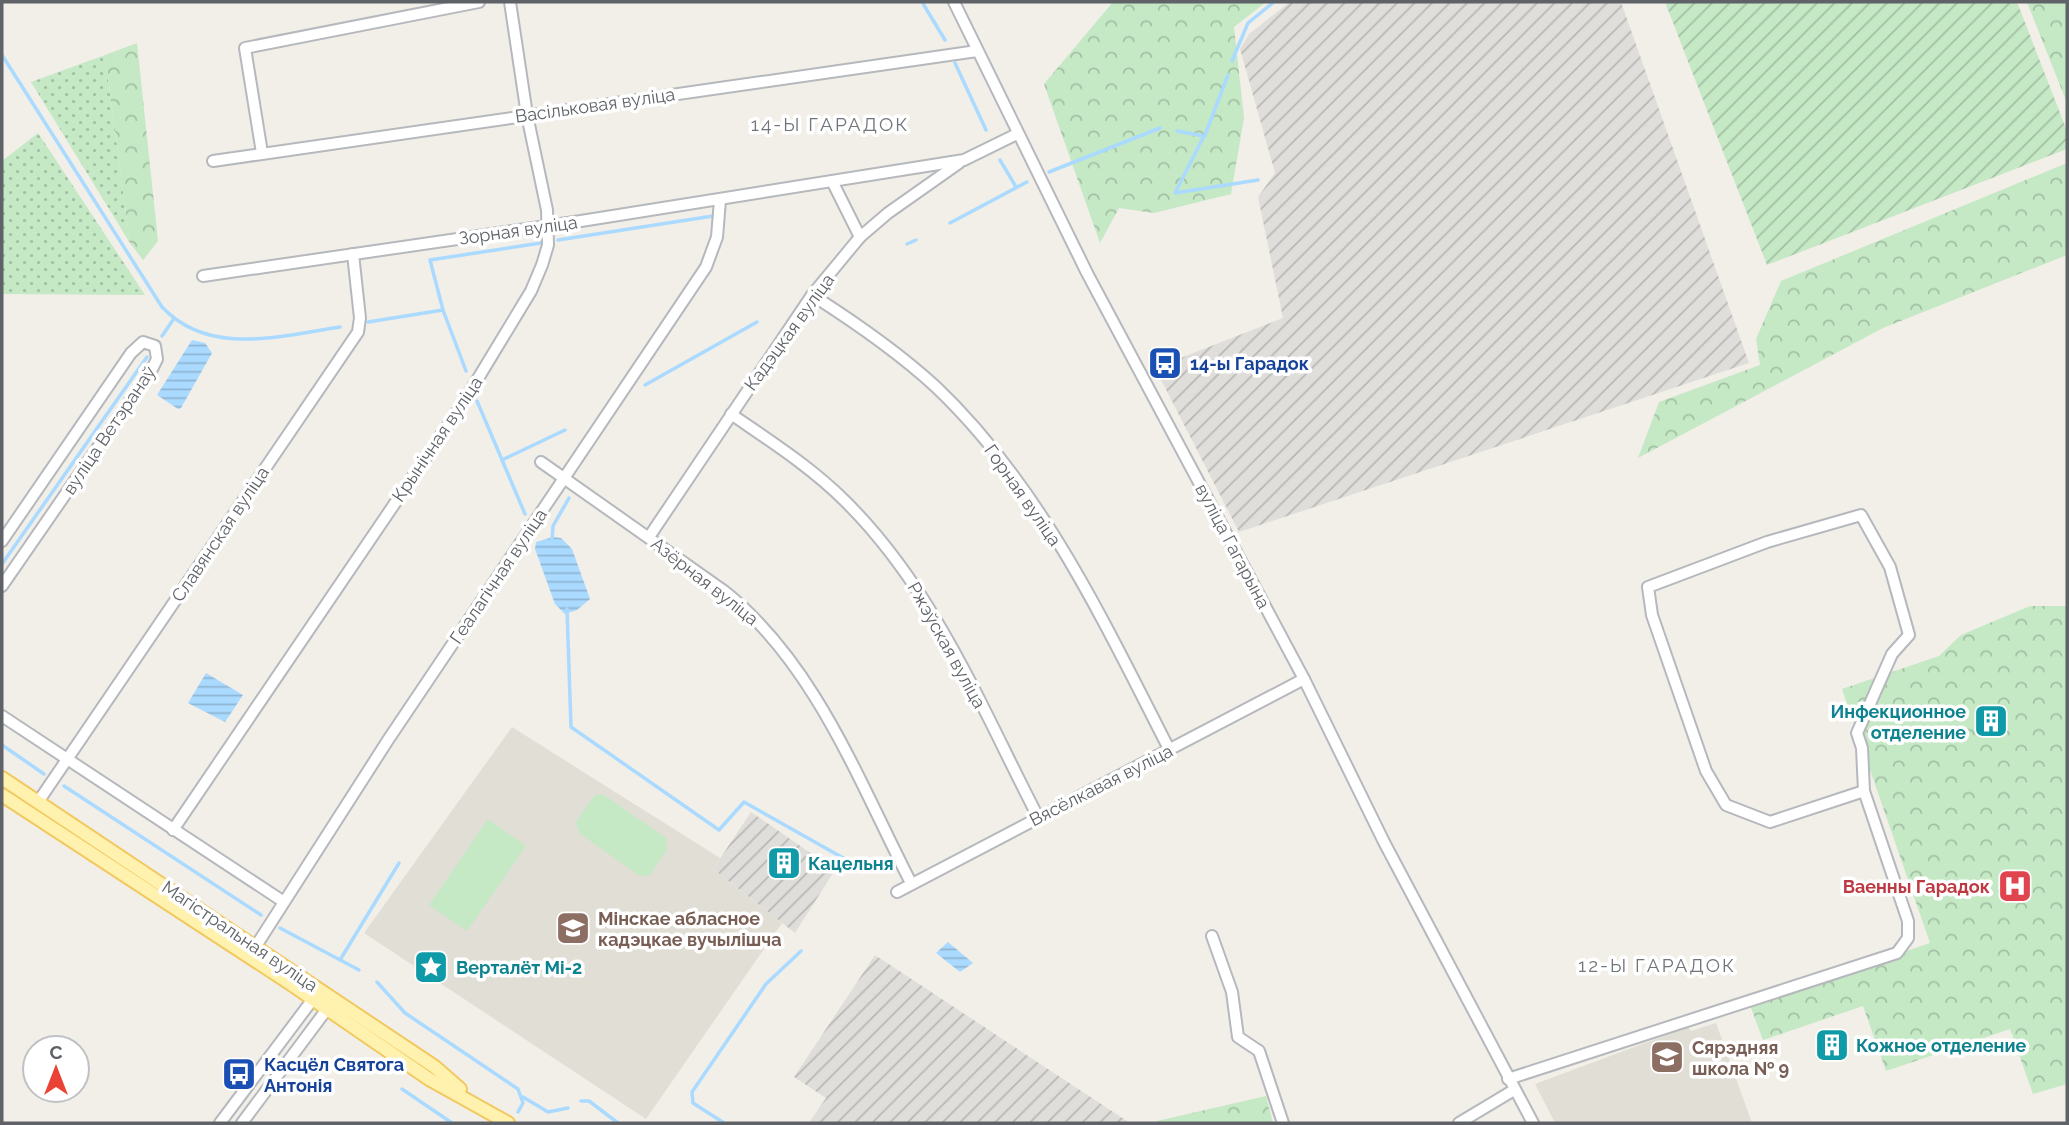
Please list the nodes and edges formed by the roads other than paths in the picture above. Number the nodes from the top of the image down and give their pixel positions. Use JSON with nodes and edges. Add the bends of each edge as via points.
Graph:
{"nodes":[{"id":1,"x":479,"y":2,"type":"edge"},
{"id":2,"x":509,"y":2,"type":"edge"},
{"id":3,"x":954,"y":2,"type":"edge"},
{"id":4,"x":977,"y":51,"type":"junction"},
{"id":5,"x":527,"y":115,"type":"junction"},
{"id":6,"x":1017,"y":134,"type":"junction"},
{"id":7,"x":262,"y":153,"type":"junction"},
{"id":8,"x":964,"y":160,"type":"junction"},
{"id":9,"x":213,"y":161,"type":"dead end"},
{"id":10,"x":832,"y":181,"type":"junction"},
{"id":11,"x":720,"y":200,"type":"junction"},
{"id":12,"x":547,"y":226,"type":"junction"},
{"id":13,"x":860,"y":237,"type":"junction"},
{"id":14,"x":352,"y":254,"type":"junction"},
{"id":15,"x":203,"y":276,"type":"dead end"},
{"id":16,"x":812,"y":295,"type":"junction"},
{"id":17,"x":731,"y":414,"type":"junction"},
{"id":18,"x":541,"y":461,"type":"dead end"},
{"id":19,"x":564,"y":477,"type":"junction"},
{"id":20,"x":649,"y":537,"type":"junction"},
{"id":21,"x":2,"y":541,"type":"edge"},
{"id":22,"x":2,"y":586,"type":"edge"},
{"id":23,"x":1304,"y":679,"type":"junction"},
{"id":24,"x":2,"y":716,"type":"edge"},
{"id":25,"x":1169,"y":750,"type":"junction"},
{"id":26,"x":67,"y":759,"type":"junction"},
{"id":27,"x":2,"y":778,"type":"edge"},
{"id":28,"x":1864,"y":792,"type":"junction"},
{"id":29,"x":2,"y":795,"type":"edge"},
{"id":30,"x":38,"y":802,"type":"junction"},
{"id":31,"x":1038,"y":817,"type":"junction"},
{"id":32,"x":173,"y":830,"type":"junction"},
{"id":33,"x":911,"y":883,"type":"junction"},
{"id":34,"x":898,"y":892,"type":"dead end"},
{"id":35,"x":284,"y":902,"type":"junction"},
{"id":36,"x":1212,"y":936,"type":"dead end"},
{"id":37,"x":256,"y":946,"type":"junction"},
{"id":38,"x":328,"y":994,"type":"junction"},
{"id":39,"x":313,"y":999,"type":"junction"},
{"id":40,"x":327,"y":1009,"type":"junction"},
{"id":41,"x":1508,"y":1079,"type":"junction"},
{"id":42,"x":1514,"y":1090,"type":"junction"},
{"id":43,"x":473,"y":1101,"type":"junction"},
{"id":44,"x":220,"y":1123,"type":"edge"},
{"id":45,"x":242,"y":1123,"type":"edge"},
{"id":46,"x":508,"y":1123,"type":"edge"},
{"id":47,"x":1283,"y":1123,"type":"edge"},
{"id":48,"x":1459,"y":1123,"type":"edge"},
{"id":49,"x":1532,"y":1123,"type":"edge"}],
"edges":[{"from":1,"to":7,"type":"street","via":[[244,48]]},
{"from":2,"to":5,"type":"street","name":"Крынічная вуліца"},
{"from":3,"to":4,"type":"street","name":"вуліца Гагарына"},
{"from":4,"to":5,"type":"street","name":"Васільковая вуліца"},
{"from":4,"to":6,"type":"street","name":"вуліца Гагарына"},
{"from":5,"to":7,"type":"street","name":"Васільковая вуліца"},
{"from":5,"to":12,"type":"street","name":"Крынічная вуліца"},
{"from":6,"to":8,"type":"street","name":"Зорная вуліца"},
{"from":6,"to":23,"type":"street","name":"вуліца Гагарына"},
{"from":7,"to":9,"type":"street","name":"Васільковая вуліца"},
{"from":8,"to":10,"type":"street","name":"Зорная вуліца"},
{"from":8,"to":13,"type":"street","name":"Кадэцкая вуліца"},
{"from":10,"to":11,"type":"street","name":"Зорная вуліца"},
{"from":10,"to":13,"type":"street"},
{"from":11,"to":12,"type":"street","name":"Зорная вуліца"},
{"from":11,"to":19,"type":"street","name":"Геалагічная вуліца","via":[[717,237],[706,267]]},
{"from":12,"to":14,"type":"street","name":"Зорная вуліца"},
{"from":12,"to":32,"type":"street","name":"Крынічная вуліца","via":[[548,245],[531,291],[472,388]]},
{"from":13,"to":16,"type":"street","name":"Кадэцкая вуліца"},
{"from":14,"to":15,"type":"street","name":"Зорная вуліца"},
{"from":14,"to":26,"type":"street","name":"Славянская вуліца","via":[[358,332]]},
{"from":16,"to":17,"type":"street","name":"Кадэцкая вуліца"},
{"from":16,"to":25,"type":"street","name":"Горная вуліца","via":[[888,346],[936,387],[1004,464],[1092,598]]},
{"from":17,"to":20,"type":"street","name":"Кадэцкая вуліца"},
{"from":17,"to":31,"type":"street","name":"Ржэўская вуліца","via":[[803,463],[845,500],[918,587]]},
{"from":18,"to":19,"type":"street","name":"Азёрная вуліца"},
{"from":19,"to":20,"type":"street","name":"Азёрная вуліца"},
{"from":19,"to":35,"type":"street","name":"Геалагічная вуліца"},
{"from":20,"to":33,"type":"street","name":"Азёрная вуліца","via":[[751,612],[774,637],[833,732]]},
{"from":21,"to":22,"type":"street","name":"вуліца Ветэранаў","via":[[131,353],[143,342],[155,346],[157,359],[152,369]]},
{"from":23,"to":25,"type":"street","name":"Вясёлкавая вуліца"},
{"from":23,"to":41,"type":"street","name":"вуліца Гагарына"},
{"from":24,"to":26,"type":"street"},
{"from":25,"to":31,"type":"street","name":"Вясёлкавая вуліца"},
{"from":26,"to":30,"type":"street","name":"Славянская вуліца"},
{"from":26,"to":32,"type":"street"},
{"from":27,"to":30,"type":"main road","name":"Магістральная вуліца"},
{"from":28,"to":28,"type":"street","via":[[1857,733],[1892,654],[1909,635],[1890,567],[1861,515],[1767,542],[1648,587],[1652,615],[1706,771],[1726,805],[1770,822]]},
{"from":28,"to":41,"type":"street","via":[[1908,921],[1908,938],[1897,953]]},
{"from":29,"to":39,"type":"main road","name":"Магістральная вуліца"},
{"from":30,"to":37,"type":"main road","name":"Магістральная вуліца"},
{"from":31,"to":33,"type":"street","name":"Вясёлкавая вуліца"},
{"from":32,"to":35,"type":"street"},
{"from":33,"to":34,"type":"street","name":"Вясёлкавая вуліца"},
{"from":35,"to":37,"type":"street","name":"Геалагічная вуліца"},
{"from":36,"to":47,"type":"street","via":[[1232,992],[1238,1037],[1259,1051]]},
{"from":37,"to":38,"type":"main road","name":"Магістральная вуліца"},
{"from":38,"to":39,"type":"street"},
{"from":38,"to":40,"type":"street"},
{"from":38,"to":43,"type":"main road","name":"Магістральная вуліца","via":[[435,1067]]},
{"from":39,"to":40,"type":"main road","name":"Магістральная вуліца"},
{"from":39,"to":44,"type":"street"},
{"from":40,"to":43,"type":"main road","name":"Магістральная вуліца","via":[[429,1079]]},
{"from":40,"to":45,"type":"street"},
{"from":41,"to":42,"type":"street","name":"вуліца Гагарына"},
{"from":42,"to":48,"type":"street"},
{"from":42,"to":49,"type":"street","name":"вуліца Гагарына"},
{"from":43,"to":46,"type":"main road","name":"Магістральная вуліца"}]}
